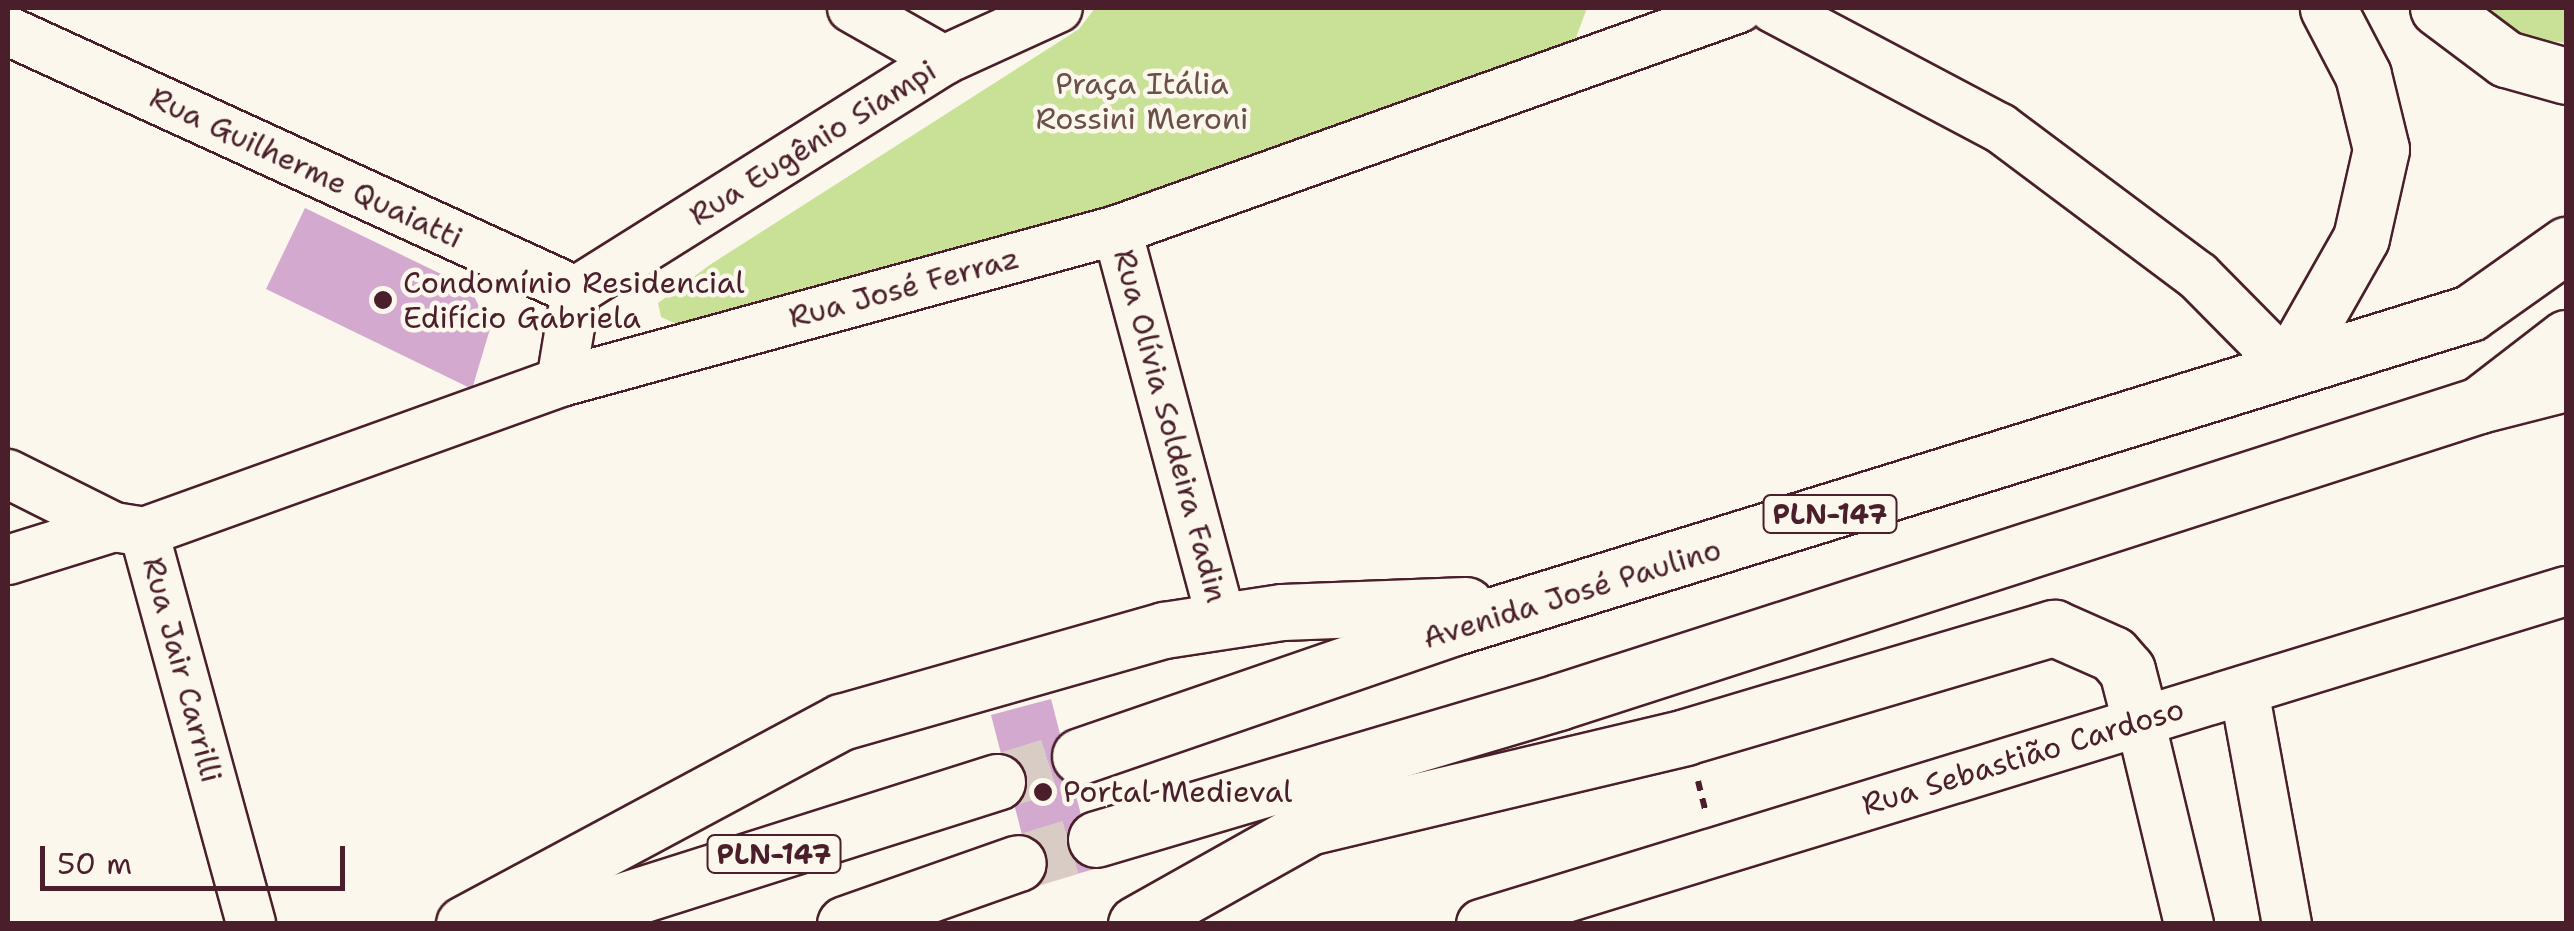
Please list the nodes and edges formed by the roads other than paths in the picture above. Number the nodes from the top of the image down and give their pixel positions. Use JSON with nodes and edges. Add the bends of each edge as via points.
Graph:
{"nodes":[{"id":1,"x":852,"y":8,"type":"edge"},
{"id":2,"x":1058,"y":8,"type":"edge"},
{"id":3,"x":1739,"y":8,"type":"edge"},
{"id":4,"x":1773,"y":8,"type":"edge"},
{"id":5,"x":2328,"y":8,"type":"edge"},
{"id":6,"x":2438,"y":8,"type":"edge"},
{"id":7,"x":8,"y":31,"type":"edge"},
{"id":8,"x":944,"y":60,"type":"junction"},
{"id":9,"x":2566,"y":76,"type":"edge"},
{"id":10,"x":1117,"y":230,"type":"junction"},
{"id":11,"x":2566,"y":246,"type":"edge"},
{"id":12,"x":576,"y":291,"type":"junction"},
{"id":13,"x":2566,"y":338,"type":"edge"},
{"id":14,"x":2288,"y":367,"type":"junction"},
{"id":15,"x":561,"y":382,"type":"junction"},
{"id":16,"x":2566,"y":383,"type":"edge"},
{"id":17,"x":2479,"y":405,"type":"junction"},
{"id":18,"x":8,"y":474,"type":"edge"},
{"id":19,"x":129,"y":529,"type":"junction"},
{"id":20,"x":8,"y":560,"type":"edge"},
{"id":21,"x":2566,"y":591,"type":"edge"},
{"id":22,"x":1540,"y":602,"type":"junction"},
{"id":23,"x":1222,"y":622,"type":"junction"},
{"id":24,"x":2244,"y":690,"type":"junction"},
{"id":25,"x":1558,"y":702,"type":"junction"},
{"id":26,"x":2140,"y":720,"type":"junction"},
{"id":27,"x":1080,"y":756,"type":"tunnel mouth"},
{"id":28,"x":997,"y":782,"type":"tunnel mouth"},
{"id":29,"x":1304,"y":828,"type":"junction"},
{"id":30,"x":1096,"y":839,"type":"tunnel mouth"},
{"id":31,"x":1018,"y":863,"type":"tunnel mouth"},
{"id":32,"x":2285,"y":922,"type":"edge"},
{"id":33,"x":251,"y":924,"type":"edge"},
{"id":34,"x":464,"y":924,"type":"edge"},
{"id":35,"x":550,"y":924,"type":"edge"},
{"id":36,"x":846,"y":924,"type":"edge"},
{"id":37,"x":1136,"y":924,"type":"edge"},
{"id":38,"x":1481,"y":924,"type":"edge"},
{"id":39,"x":2190,"y":924,"type":"edge"}],
"edges":[{"from":1,"to":8,"type":"street"},
{"from":2,"to":8,"type":"street","name":"Rua Eugênio Siampi"},
{"from":3,"to":10,"type":"street","name":"Rua José Ferraz"},
{"from":4,"to":14,"type":"street","via":[[2000,128],[2198,276]]},
{"from":5,"to":14,"type":"main road","via":[[2364,75],[2381,149],[2360,238]]},
{"from":6,"to":9,"type":"main road","via":[[2506,59]]},
{"from":7,"to":12,"type":"street","name":"Rua Guilherme Quaiatti"},
{"from":8,"to":12,"type":"street","name":"Rua Eugênio Siampi"},
{"from":10,"to":15,"type":"street","name":"Rua José Ferraz"},
{"from":10,"to":23,"type":"street","name":"Rua Olívia Soldeira Fadin"},
{"from":11,"to":14,"type":"main road","name":"Avenida José Paulino","number":"PLN-147","via":[[2470,313]]},
{"from":12,"to":15,"type":"street"},
{"from":13,"to":17,"type":"main road"},
{"from":14,"to":22,"type":"main road","name":"Avenida José Paulino","number":"PLN-147"},
{"from":15,"to":19,"type":"street","name":"Rua José Ferraz"},
{"from":16,"to":17,"type":"main road"},
{"from":17,"to":25,"type":"main road"},
{"from":18,"to":19,"type":"street"},
{"from":19,"to":20,"type":"street","name":"Rua José Ferraz"},
{"from":19,"to":33,"type":"street","name":"Rua Jair Carrilli"},
{"from":21,"to":24,"type":"street","name":"Rua Sebastião Cardoso"},
{"from":22,"to":23,"type":"main road"},
{"from":22,"to":27,"type":"main road","name":"Avenida José Paulino","number":"PLN-147"},
{"from":23,"to":34,"type":"main road","via":[[1164,630],[841,722]]},
{"from":24,"to":26,"type":"street","name":"Rua Sebastião Cardoso"},
{"from":24,"to":32,"type":"street"},
{"from":25,"to":29,"type":"main road"},
{"from":25,"to":30,"type":"main road"},
{"from":26,"to":29,"type":"main road","via":[[2113,654],[2054,628],[1685,737]]},
{"from":26,"to":38,"type":"street","name":"Rua Sebastião Cardoso"},
{"from":26,"to":39,"type":"street"},
{"from":28,"to":35,"type":"main road","number":"PLN-147"},
{"from":29,"to":37,"type":"main road"},
{"from":31,"to":36,"type":"main road","number":"PLN-147"}]}
